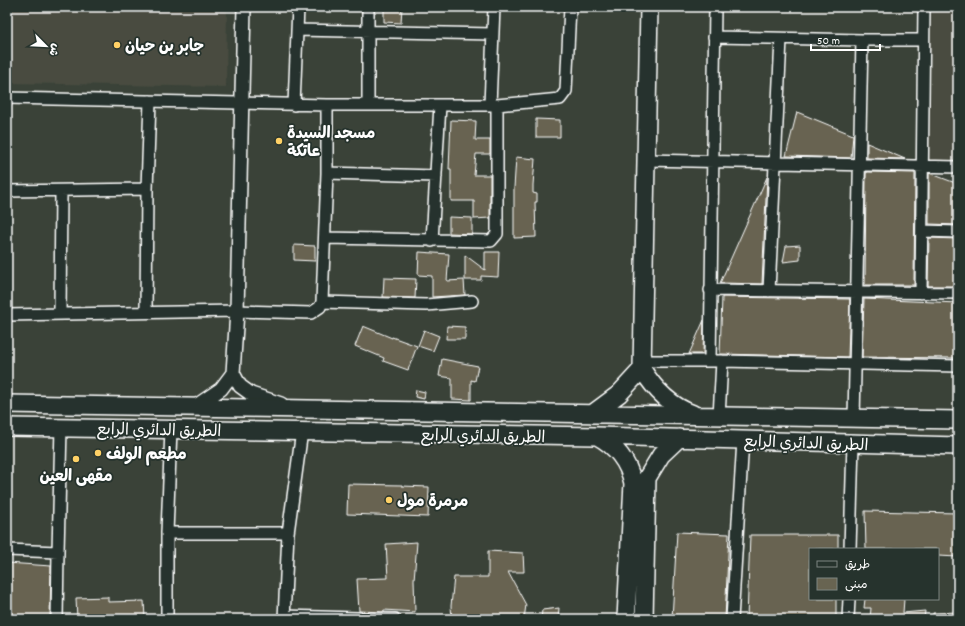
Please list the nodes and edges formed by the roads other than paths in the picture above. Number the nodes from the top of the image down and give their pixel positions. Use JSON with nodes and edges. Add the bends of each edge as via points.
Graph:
{"nodes":[{"id":1,"x":244,"y":7,"type":"edge"},
{"id":2,"x":298,"y":7,"type":"edge"},
{"id":3,"x":368,"y":7,"type":"edge"},
{"id":4,"x":494,"y":7,"type":"edge"},
{"id":5,"x":570,"y":7,"type":"edge"},
{"id":6,"x":649,"y":7,"type":"edge"},
{"id":7,"x":715,"y":7,"type":"edge"},
{"id":8,"x":924,"y":7,"type":"edge"},
{"id":9,"x":298,"y":30,"type":"junction"},
{"id":10,"x":368,"y":31,"type":"junction"},
{"id":11,"x":493,"y":34,"type":"junction"},
{"id":12,"x":714,"y":36,"type":"junction"},
{"id":13,"x":781,"y":39,"type":"junction"},
{"id":14,"x":862,"y":40,"type":"junction"},
{"id":15,"x":924,"y":40,"type":"junction"},
{"id":16,"x":7,"y":98,"type":"edge"},
{"id":17,"x":150,"y":101,"type":"junction"},
{"id":18,"x":242,"y":104,"type":"junction"},
{"id":19,"x":368,"y":104,"type":"junction"},
{"id":20,"x":294,"y":105,"type":"junction"},
{"id":21,"x":327,"y":105,"type":"junction"},
{"id":22,"x":440,"y":105,"type":"junction"},
{"id":23,"x":494,"y":105,"type":"junction"},
{"id":24,"x":647,"y":160,"type":"junction"},
{"id":25,"x":712,"y":162,"type":"junction"},
{"id":26,"x":775,"y":163,"type":"junction"},
{"id":27,"x":860,"y":166,"type":"junction"},
{"id":28,"x":922,"y":166,"type":"junction"},
{"id":29,"x":958,"y":167,"type":"edge"},
{"id":30,"x":327,"y":173,"type":"junction"},
{"id":31,"x":436,"y":176,"type":"junction"},
{"id":32,"x":147,"y":189,"type":"junction"},
{"id":33,"x":7,"y":190,"type":"edge"},
{"id":34,"x":61,"y":191,"type":"junction"},
{"id":35,"x":922,"y":231,"type":"junction"},
{"id":36,"x":958,"y":232,"type":"edge"},
{"id":37,"x":325,"y":238,"type":"junction"},
{"id":38,"x":432,"y":241,"type":"junction"},
{"id":39,"x":710,"y":290,"type":"junction"},
{"id":40,"x":769,"y":291,"type":"junction"},
{"id":41,"x":857,"y":293,"type":"junction"},
{"id":42,"x":921,"y":293,"type":"junction"},
{"id":43,"x":958,"y":293,"type":"edge"},
{"id":44,"x":472,"y":301,"type":"dead end"},
{"id":45,"x":322,"y":302,"type":"junction"},
{"id":46,"x":237,"y":311,"type":"junction"},
{"id":47,"x":146,"y":312,"type":"junction"},
{"id":48,"x":60,"y":314,"type":"junction"},
{"id":49,"x":7,"y":315,"type":"edge"},
{"id":50,"x":710,"y":361,"type":"junction"},
{"id":51,"x":722,"y":361,"type":"junction"},
{"id":52,"x":856,"y":363,"type":"junction"},
{"id":53,"x":642,"y":365,"type":"junction"},
{"id":54,"x":958,"y":366,"type":"edge"},
{"id":55,"x":233,"y":373,"type":"junction"},
{"id":56,"x":7,"y":404,"type":"edge"},
{"id":57,"x":128,"y":405,"type":"junction"},
{"id":58,"x":188,"y":406,"type":"junction"},
{"id":59,"x":296,"y":408,"type":"junction"},
{"id":60,"x":592,"y":414,"type":"junction"},
{"id":61,"x":702,"y":417,"type":"junction"},
{"id":62,"x":719,"y":417,"type":"junction"},
{"id":63,"x":854,"y":419,"type":"junction"},
{"id":64,"x":958,"y":420,"type":"edge"},
{"id":65,"x":7,"y":427,"type":"edge"},
{"id":66,"x":61,"y":427,"type":"junction"},
{"id":67,"x":127,"y":428,"type":"junction"},
{"id":68,"x":176,"y":429,"type":"junction"},
{"id":69,"x":302,"y":431,"type":"junction"},
{"id":70,"x":597,"y":436,"type":"junction"},
{"id":71,"x":679,"y":438,"type":"junction"},
{"id":72,"x":743,"y":440,"type":"junction"},
{"id":73,"x":853,"y":443,"type":"junction"},
{"id":74,"x":958,"y":446,"type":"edge"},
{"id":75,"x":167,"y":532,"type":"junction"},
{"id":76,"x":288,"y":533,"type":"junction"},
{"id":77,"x":850,"y":548,"type":"edge"},
{"id":78,"x":7,"y":550,"type":"edge"},
{"id":79,"x":58,"y":552,"type":"junction"},
{"id":80,"x":849,"y":600,"type":"edge"},
{"id":81,"x":284,"y":617,"type":"edge"},
{"id":82,"x":56,"y":619,"type":"edge"},
{"id":83,"x":167,"y":619,"type":"edge"},
{"id":84,"x":395,"y":619,"type":"edge"},
{"id":85,"x":626,"y":619,"type":"edge"},
{"id":86,"x":644,"y":619,"type":"edge"},
{"id":87,"x":732,"y":619,"type":"edge"},
{"id":88,"x":848,"y":619,"type":"edge"}],
"edges":[{"from":1,"to":18,"type":"street"},
{"from":2,"to":9,"type":"street"},
{"from":3,"to":10,"type":"street"},
{"from":4,"to":11,"type":"street"},
{"from":5,"to":23,"type":"street","via":[[564,96],[560,99]]},
{"from":6,"to":24,"type":"main road"},
{"from":7,"to":12,"type":"street"},
{"from":8,"to":15,"type":"street"},
{"from":9,"to":10,"type":"street"},
{"from":9,"to":20,"type":"street"},
{"from":10,"to":11,"type":"street"},
{"from":10,"to":19,"type":"street"},
{"from":11,"to":23,"type":"street"},
{"from":12,"to":13,"type":"street"},
{"from":12,"to":25,"type":"street"},
{"from":13,"to":14,"type":"street"},
{"from":13,"to":26,"type":"street"},
{"from":14,"to":15,"type":"street"},
{"from":14,"to":27,"type":"street"},
{"from":15,"to":28,"type":"street"},
{"from":16,"to":17,"type":"street"},
{"from":17,"to":18,"type":"street"},
{"from":17,"to":32,"type":"street"},
{"from":18,"to":20,"type":"street"},
{"from":18,"to":46,"type":"street"},
{"from":19,"to":21,"type":"street"},
{"from":19,"to":22,"type":"street"},
{"from":20,"to":21,"type":"street"},
{"from":21,"to":30,"type":"street"},
{"from":22,"to":23,"type":"street"},
{"from":22,"to":31,"type":"street"},
{"from":23,"to":38,"type":"street","via":[[497,234],[491,241]]},
{"from":24,"to":25,"type":"street"},
{"from":24,"to":53,"type":"main road"},
{"from":25,"to":26,"type":"street"},
{"from":25,"to":39,"type":"street"},
{"from":26,"to":27,"type":"street"},
{"from":26,"to":40,"type":"street"},
{"from":27,"to":28,"type":"street"},
{"from":27,"to":41,"type":"street"},
{"from":28,"to":29,"type":"street"},
{"from":28,"to":35,"type":"street"},
{"from":30,"to":31,"type":"street"},
{"from":30,"to":37,"type":"street"},
{"from":31,"to":38,"type":"street"},
{"from":32,"to":34,"type":"street"},
{"from":32,"to":47,"type":"street"},
{"from":33,"to":34,"type":"street"},
{"from":34,"to":48,"type":"street"},
{"from":35,"to":36,"type":"street"},
{"from":35,"to":42,"type":"street"},
{"from":37,"to":38,"type":"street"},
{"from":37,"to":45,"type":"street"},
{"from":39,"to":40,"type":"street"},
{"from":39,"to":50,"type":"street"},
{"from":40,"to":41,"type":"street"},
{"from":41,"to":42,"type":"street"},
{"from":41,"to":52,"type":"street"},
{"from":42,"to":43,"type":"street"},
{"from":44,"to":45,"type":"street","via":[[426,306]]},
{"from":45,"to":46,"type":"street","via":[[312,313]]},
{"from":46,"to":47,"type":"street"},
{"from":46,"to":55,"type":"street"},
{"from":47,"to":48,"type":"street"},
{"from":48,"to":49,"type":"street"},
{"from":50,"to":51,"type":"street"},
{"from":50,"to":53,"type":"street"},
{"from":51,"to":52,"type":"street"},
{"from":51,"to":62,"type":"street"},
{"from":52,"to":54,"type":"street"},
{"from":52,"to":63,"type":"street"},
{"from":53,"to":60,"type":"main road","via":[[619,394]]},
{"from":53,"to":61,"type":"main road","via":[[657,390],[667,399]]},
{"from":55,"to":58,"type":"street","via":[[217,392]]},
{"from":55,"to":59,"type":"street","via":[[240,386],[251,394]]},
{"from":56,"to":57,"type":"main road","name":"الطريق الدائري الرابع"},
{"from":57,"to":58,"type":"main road","name":"الطريق الدائري الرابع"},
{"from":57,"to":67,"type":"main road","via":[[132,416]]},
{"from":58,"to":59,"type":"main road","name":"الطريق الدائري الرابع"},
{"from":58,"to":68,"type":"main road","via":[[177,418]]},
{"from":59,"to":60,"type":"main road","name":"الطريق الدائري الرابع"},
{"from":60,"to":61,"type":"main road","name":"الطريق الدائري الرابع"},
{"from":61,"to":62,"type":"main road","name":"الطريق الدائري الرابع"},
{"from":62,"to":63,"type":"main road","name":"الطريق الدائري الرابع"},
{"from":63,"to":64,"type":"main road","name":"الطريق الدائري الرابع"},
{"from":65,"to":66,"type":"main road","name":"الطريق الدائري الرابع"},
{"from":66,"to":67,"type":"main road","name":"الطريق الدائري الرابع"},
{"from":66,"to":79,"type":"street"},
{"from":67,"to":68,"type":"main road","name":"الطريق الدائري الرابع"},
{"from":68,"to":69,"type":"main road","name":"الطريق الدائري الرابع"},
{"from":68,"to":75,"type":"street"},
{"from":69,"to":70,"type":"main road","name":"الطريق الدائري الرابع"},
{"from":69,"to":76,"type":"street"},
{"from":70,"to":71,"type":"main road","name":"الطريق الدائري الرابع"},
{"from":70,"to":85,"type":"main road","via":[[610,444],[620,455],[633,483]]},
{"from":71,"to":72,"type":"main road","name":"الطريق الدائري الرابع"},
{"from":71,"to":86,"type":"main road","via":[[661,455],[647,478]]},
{"from":72,"to":73,"type":"main road","name":"الطريق الدائري الرابع"},
{"from":72,"to":87,"type":"street"},
{"from":73,"to":74,"type":"main road","name":"الطريق الدائري الرابع"},
{"from":73,"to":77,"type":"street"},
{"from":75,"to":76,"type":"street"},
{"from":75,"to":83,"type":"street"},
{"from":76,"to":81,"type":"street"},
{"from":78,"to":79,"type":"street"},
{"from":79,"to":82,"type":"street"},
{"from":80,"to":88,"type":"street"},
{"from":81,"to":84,"type":"street"}]}
